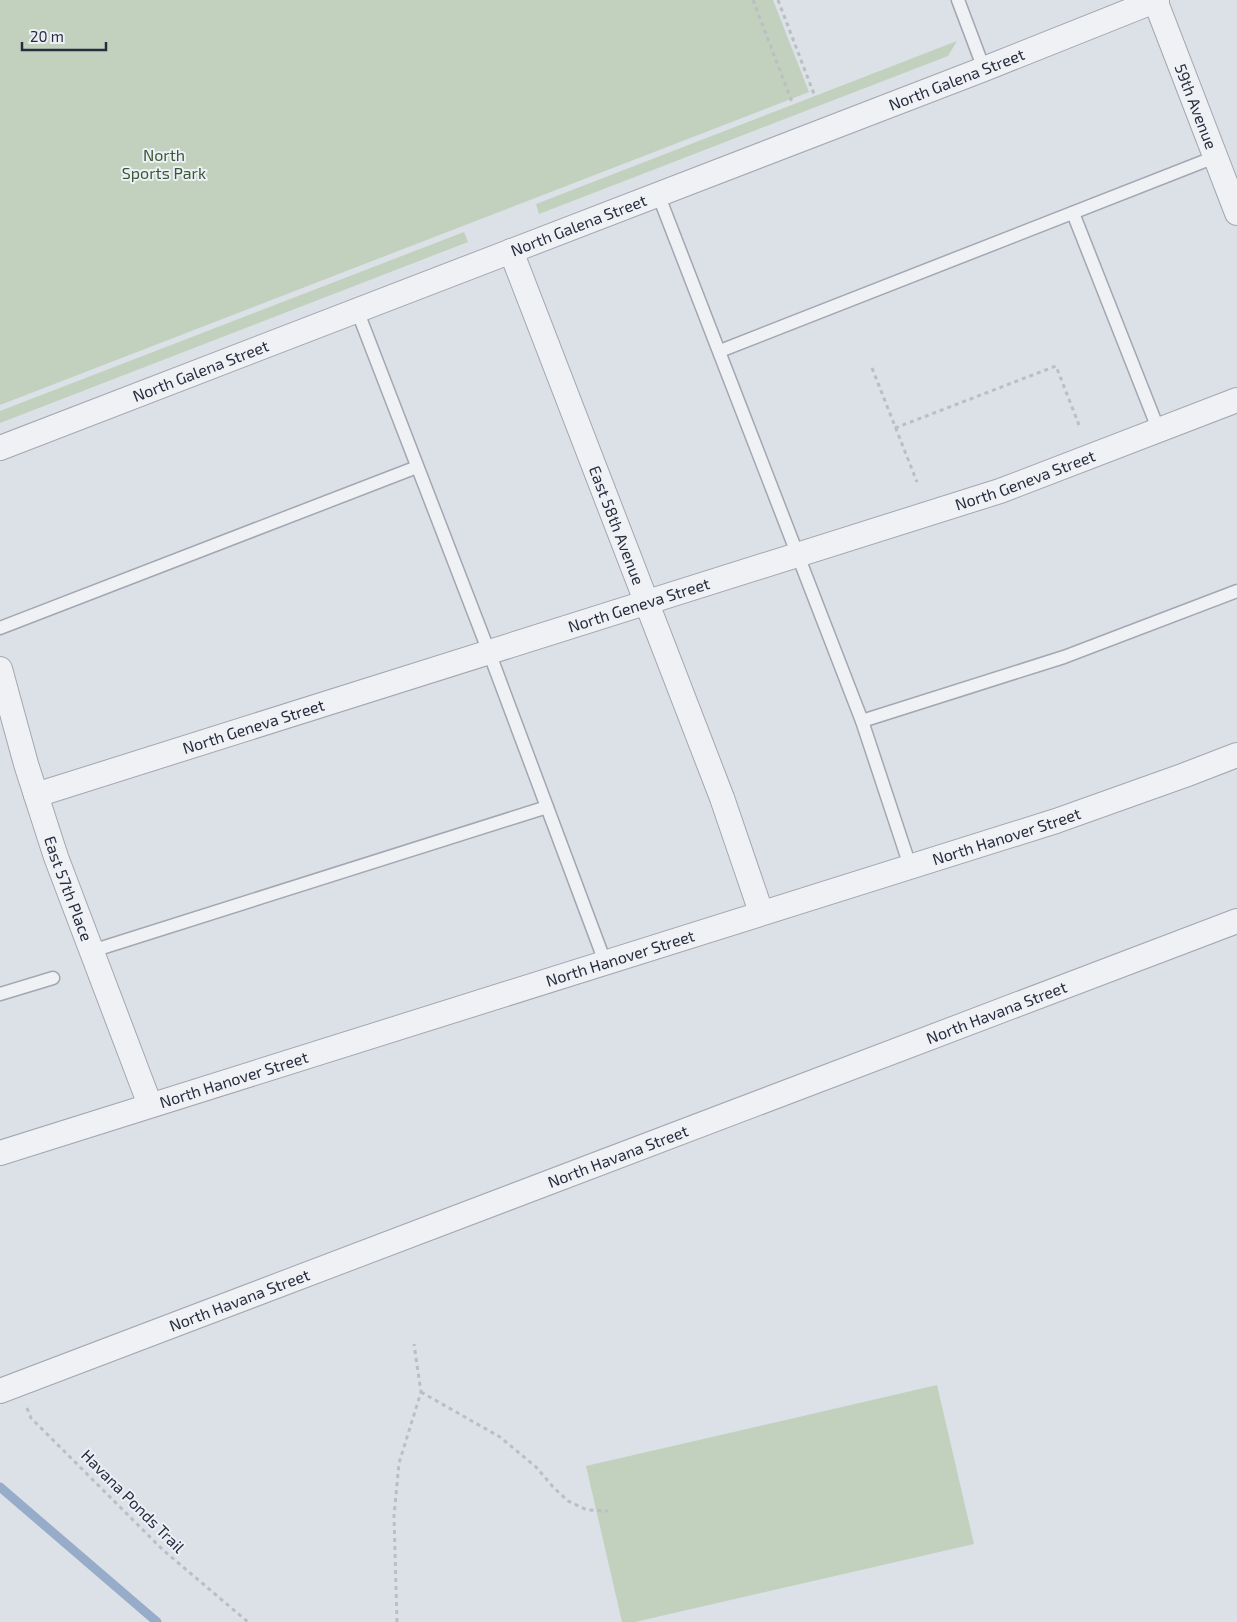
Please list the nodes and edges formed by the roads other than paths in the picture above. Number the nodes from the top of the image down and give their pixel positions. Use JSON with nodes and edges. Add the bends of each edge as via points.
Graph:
{"nodes":[{"id":1,"x":958,"y":0,"type":"edge"},
{"id":2,"x":1155,"y":0,"type":"edge"},
{"id":3,"x":984,"y":69,"type":"junction"},
{"id":4,"x":1215,"y":157,"type":"junction"},
{"id":5,"x":658,"y":194,"type":"junction"},
{"id":6,"x":1074,"y":213,"type":"junction"},
{"id":7,"x":1237,"y":213,"type":"edge"},
{"id":8,"x":511,"y":251,"type":"junction"},
{"id":9,"x":357,"y":310,"type":"junction"},
{"id":10,"x":720,"y":351,"type":"junction"},
{"id":11,"x":1237,"y":400,"type":"edge"},
{"id":12,"x":1159,"y":431,"type":"junction"},
{"id":13,"x":0,"y":448,"type":"edge"},
{"id":14,"x":417,"y":467,"type":"junction"},
{"id":15,"x":798,"y":555,"type":"junction"},
{"id":16,"x":1237,"y":591,"type":"edge"},
{"id":17,"x":646,"y":603,"type":"junction"},
{"id":18,"x":0,"y":628,"type":"edge"},
{"id":19,"x":490,"y":652,"type":"junction"},
{"id":20,"x":0,"y":669,"type":"edge"},
{"id":21,"x":862,"y":721,"type":"junction"},
{"id":22,"x":1237,"y":755,"type":"edge"},
{"id":23,"x":36,"y":796,"type":"junction"},
{"id":24,"x":547,"y":807,"type":"junction"},
{"id":25,"x":910,"y":866,"type":"junction"},
{"id":26,"x":761,"y":912,"type":"junction"},
{"id":27,"x":1237,"y":921,"type":"edge"},
{"id":28,"x":92,"y":951,"type":"junction"},
{"id":29,"x":605,"y":962,"type":"junction"},
{"id":30,"x":54,"y":978,"type":"dead end"},
{"id":31,"x":0,"y":994,"type":"edge"},
{"id":32,"x":150,"y":1105,"type":"junction"},
{"id":33,"x":0,"y":1153,"type":"edge"},
{"id":34,"x":7,"y":1388,"type":"edge"}],
"edges":[{"from":1,"to":3,"type":"lane"},
{"from":2,"to":3,"type":"street","name":"North Galena Street"},
{"from":2,"to":4,"type":"street","name":"59th Avenue"},
{"from":3,"to":5,"type":"street","name":"North Galena Street"},
{"from":4,"to":6,"type":"lane"},
{"from":4,"to":7,"type":"street","name":"59th Avenue"},
{"from":5,"to":8,"type":"street","name":"North Galena Street"},
{"from":5,"to":10,"type":"lane"},
{"from":6,"to":10,"type":"lane"},
{"from":6,"to":12,"type":"lane"},
{"from":8,"to":9,"type":"street","name":"North Galena Street"},
{"from":8,"to":17,"type":"street","name":"East 58th Avenue"},
{"from":9,"to":13,"type":"street","name":"North Galena Street"},
{"from":9,"to":14,"type":"lane"},
{"from":10,"to":15,"type":"lane"},
{"from":11,"to":12,"type":"street","name":"North Geneva Street"},
{"from":12,"to":15,"type":"street","name":"North Geneva Street","via":[[1000,492]]},
{"from":14,"to":18,"type":"lane"},
{"from":14,"to":19,"type":"lane"},
{"from":15,"to":17,"type":"street","name":"North Geneva Street"},
{"from":15,"to":21,"type":"lane"},
{"from":16,"to":21,"type":"lane","via":[[1064,657]]},
{"from":17,"to":19,"type":"street","name":"North Geneva Street"},
{"from":17,"to":26,"type":"street","name":"East 58th Avenue","via":[[722,798]]},
{"from":19,"to":23,"type":"street","name":"North Geneva Street"},
{"from":19,"to":24,"type":"lane"},
{"from":20,"to":23,"type":"street","name":"East 57th Place"},
{"from":21,"to":25,"type":"lane"},
{"from":22,"to":25,"type":"street","name":"North Hanover Street","via":[[1065,818]]},
{"from":23,"to":28,"type":"street","name":"East 57th Place"},
{"from":24,"to":28,"type":"lane"},
{"from":24,"to":29,"type":"lane"},
{"from":25,"to":26,"type":"street","name":"North Hanover Street"},
{"from":26,"to":29,"type":"street","name":"North Hanover Street"},
{"from":27,"to":34,"type":"street","name":"North Havana Street"},
{"from":28,"to":32,"type":"street","name":"East 57th Place"},
{"from":29,"to":32,"type":"street","name":"North Hanover Street"},
{"from":30,"to":31,"type":"lane"},
{"from":32,"to":33,"type":"street","name":"North Hanover Street"}]}
